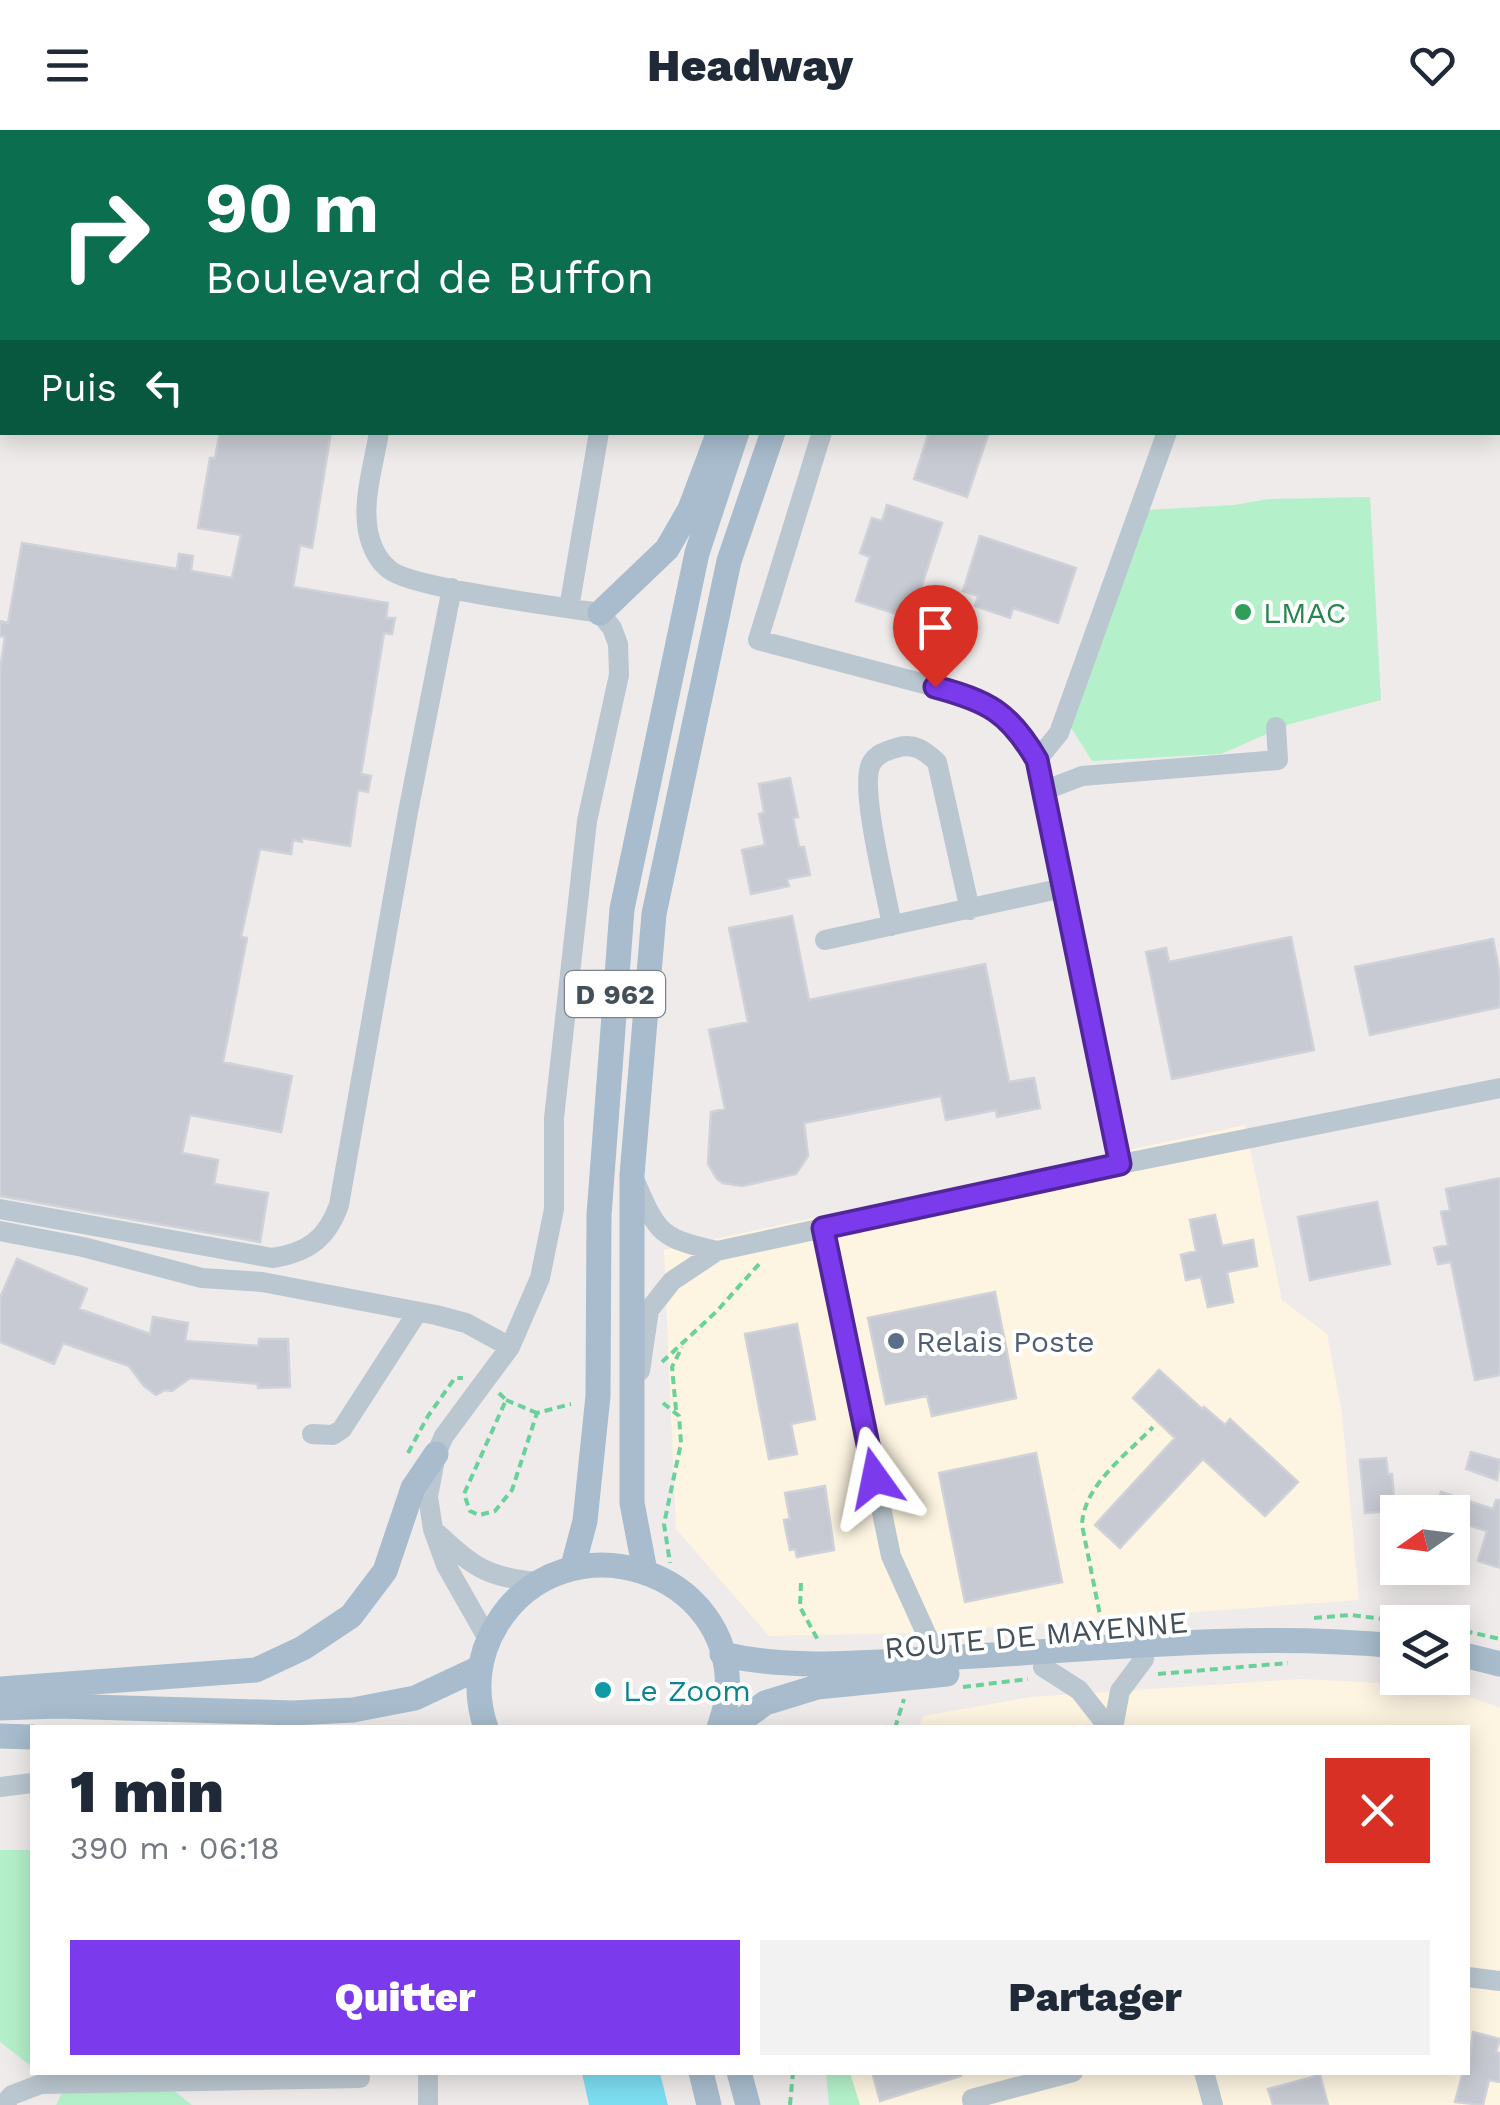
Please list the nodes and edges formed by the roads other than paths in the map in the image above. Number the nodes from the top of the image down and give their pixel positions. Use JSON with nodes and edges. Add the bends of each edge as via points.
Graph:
{"nodes":[{"id":1,"x":379,"y":435,"type":"edge"},
{"id":2,"x":598,"y":435,"type":"edge"},
{"id":3,"x":717,"y":435,"type":"edge"},
{"id":4,"x":735,"y":435,"type":"edge"},
{"id":5,"x":772,"y":435,"type":"edge"},
{"id":6,"x":821,"y":435,"type":"edge"},
{"id":7,"x":1166,"y":435,"type":"edge"},
{"id":8,"x":452,"y":588,"type":"junction"},
{"id":9,"x":569,"y":608,"type":"junction"},
{"id":10,"x":600,"y":614,"type":"junction"},
{"id":11,"x":1276,"y":727,"type":"dead end"},
{"id":12,"x":1037,"y":760,"type":"junction"},
{"id":13,"x":1043,"y":791,"type":"junction"},
{"id":14,"x":1063,"y":888,"type":"junction"},
{"id":15,"x":970,"y":910,"type":"junction"},
{"id":16,"x":892,"y":926,"type":"junction"},
{"id":17,"x":825,"y":940,"type":"dead end"},
{"id":18,"x":1500,"y":1088,"type":"edge"},
{"id":19,"x":1120,"y":1164,"type":"junction"},
{"id":20,"x":632,"y":1175,"type":"junction"},
{"id":21,"x":0,"y":1209,"type":"edge"},
{"id":22,"x":823,"y":1228,"type":"junction"},
{"id":23,"x":0,"y":1231,"type":"edge"},
{"id":24,"x":718,"y":1251,"type":"junction"},
{"id":25,"x":414,"y":1311,"type":"junction"},
{"id":26,"x":510,"y":1347,"type":"junction"},
{"id":27,"x":631,"y":1432,"type":"junction"},
{"id":28,"x":312,"y":1434,"type":"dead end"},
{"id":29,"x":436,"y":1454,"type":"junction"},
{"id":30,"x":433,"y":1530,"type":"junction"},
{"id":31,"x":654,"y":1562,"type":"junction"},
{"id":32,"x":573,"y":1566,"type":"junction"},
{"id":33,"x":536,"y":1582,"type":"junction"},
{"id":34,"x":488,"y":1638,"type":"junction"},
{"id":35,"x":1356,"y":1642,"type":"junction"},
{"id":36,"x":1380,"y":1644,"type":"edge"},
{"id":37,"x":722,"y":1654,"type":"junction"},
{"id":38,"x":1470,"y":1656,"type":"edge"},
{"id":39,"x":932,"y":1658,"type":"junction"},
{"id":40,"x":1144,"y":1659,"type":"junction"},
{"id":41,"x":1500,"y":1664,"type":"edge"},
{"id":42,"x":1043,"y":1666,"type":"junction"},
{"id":43,"x":479,"y":1668,"type":"junction"},
{"id":44,"x":0,"y":1689,"type":"edge"},
{"id":45,"x":0,"y":1708,"type":"edge"},
{"id":46,"x":485,"y":1725,"type":"edge"},
{"id":47,"x":720,"y":1725,"type":"edge"},
{"id":48,"x":735,"y":1725,"type":"edge"},
{"id":49,"x":1108,"y":1725,"type":"edge"},
{"id":50,"x":1112,"y":1725,"type":"edge"},
{"id":51,"x":0,"y":1736,"type":"edge"},
{"id":52,"x":30,"y":1737,"type":"edge"},
{"id":53,"x":30,"y":1783,"type":"edge"},
{"id":54,"x":0,"y":1787,"type":"edge"},
{"id":55,"x":1470,"y":1977,"type":"edge"},
{"id":56,"x":1500,"y":1981,"type":"edge"},
{"id":57,"x":428,"y":2075,"type":"edge"},
{"id":58,"x":702,"y":2075,"type":"edge"},
{"id":59,"x":740,"y":2075,"type":"edge"},
{"id":60,"x":1063,"y":2075,"type":"edge"},
{"id":61,"x":1205,"y":2075,"type":"edge"},
{"id":62,"x":360,"y":2078,"type":"dead end"},
{"id":63,"x":8,"y":2100,"type":"edge"},
{"id":64,"x":972,"y":2102,"type":"edge"},
{"id":65,"x":428,"y":2105,"type":"edge"},
{"id":66,"x":710,"y":2105,"type":"edge"},
{"id":67,"x":748,"y":2105,"type":"edge"},
{"id":68,"x":1214,"y":2105,"type":"edge"}],
"edges":[{"from":1,"to":8,"type":"street","via":[[366,511],[377,557],[393,574]]},
{"from":2,"to":9,"type":"street"},
{"from":3,"to":10,"type":"main road","via":[[667,550]]},
{"from":4,"to":32,"type":"main road","number":"D 962","via":[[697,553],[622,909],[599,1214],[598,1396],[585,1521]]},
{"from":5,"to":20,"type":"main road","number":"D 962","via":[[729,562],[654,914]]},
{"from":6,"to":12,"type":"street","via":[[758,640],[970,696],[1020,730]]},
{"from":7,"to":12,"type":"street","via":[[1059,732]]},
{"from":8,"to":9,"type":"street"},
{"from":8,"to":21,"type":"street","via":[[339,1206],[324,1236],[310,1248],[272,1258]]},
{"from":9,"to":10,"type":"street"},
{"from":10,"to":26,"type":"street","via":[[618,644],[619,676],[587,820],[554,1118],[554,1210],[540,1278]]},
{"from":11,"to":13,"type":"street","via":[[1278,760],[1082,776]]},
{"from":12,"to":13,"type":"street"},
{"from":13,"to":14,"type":"street"},
{"from":14,"to":15,"type":"street"},
{"from":14,"to":19,"type":"street"},
{"from":15,"to":16,"type":"street"},
{"from":15,"to":16,"type":"street","via":[[937,762],[923,749],[904,745],[870,766],[868,792]]},
{"from":16,"to":17,"type":"street"},
{"from":18,"to":19,"type":"street"},
{"from":19,"to":22,"type":"street"},
{"from":20,"to":24,"type":"street","via":[[651,1218],[671,1240]]},
{"from":20,"to":27,"type":"main road","number":"D 962"},
{"from":22,"to":24,"type":"street"},
{"from":22,"to":39,"type":"street","via":[[891,1556]]},
{"from":23,"to":25,"type":"street","via":[[202,1278],[262,1282]]},
{"from":24,"to":27,"type":"street","via":[[672,1281],[650,1310]]},
{"from":25,"to":26,"type":"street","via":[[466,1323]]},
{"from":25,"to":28,"type":"street","via":[[342,1429]]},
{"from":26,"to":29,"type":"street"},
{"from":27,"to":31,"type":"main road","number":"D 962","via":[[632,1503]]},
{"from":29,"to":30,"type":"street","via":[[428,1497]]},
{"from":29,"to":44,"type":"main road","via":[[413,1488],[386,1571],[351,1616],[303,1648],[256,1670]]},
{"from":30,"to":33,"type":"street","via":[[498,1578]]},
{"from":30,"to":34,"type":"street"},
{"from":31,"to":32,"type":"main road"},
{"from":31,"to":37,"type":"main road","via":[[694,1603]]},
{"from":32,"to":33,"type":"main road"},
{"from":33,"to":34,"type":"main road","via":[[508,1606]]},
{"from":34,"to":43,"type":"main road"},
{"from":35,"to":36,"type":"main road","name":"ROUTE DE MAYENNE"},
{"from":35,"to":39,"type":"main road","name":"ROUTE DE MAYENNE","via":[[1205,1642]]},
{"from":35,"to":40,"type":"main road","name":"ROUTE DE MAYENNE"},
{"from":37,"to":39,"type":"main road","name":"ROUTE DE MAYENNE","via":[[832,1664]]},
{"from":37,"to":47,"type":"main road","via":[[727,1696]]},
{"from":38,"to":41,"type":"main road"},
{"from":40,"to":42,"type":"main road","name":"ROUTE DE MAYENNE"},
{"from":40,"to":50,"type":"street","via":[[1120,1691]]},
{"from":42,"to":48,"type":"main road","name":"ROUTE DE MAYENNE","via":[[817,1687],[765,1703]]},
{"from":42,"to":49,"type":"street","via":[[1079,1690]]},
{"from":43,"to":45,"type":"main road","via":[[415,1698],[352,1710]]},
{"from":43,"to":46,"type":"main road"},
{"from":51,"to":52,"type":"main road"},
{"from":53,"to":54,"type":"street"},
{"from":55,"to":56,"type":"street"},
{"from":57,"to":65,"type":"street"},
{"from":58,"to":66,"type":"main road"},
{"from":59,"to":67,"type":"main road"},
{"from":60,"to":64,"type":"street"},
{"from":61,"to":68,"type":"street"},
{"from":62,"to":63,"type":"street","via":[[41,2084]]}]}
